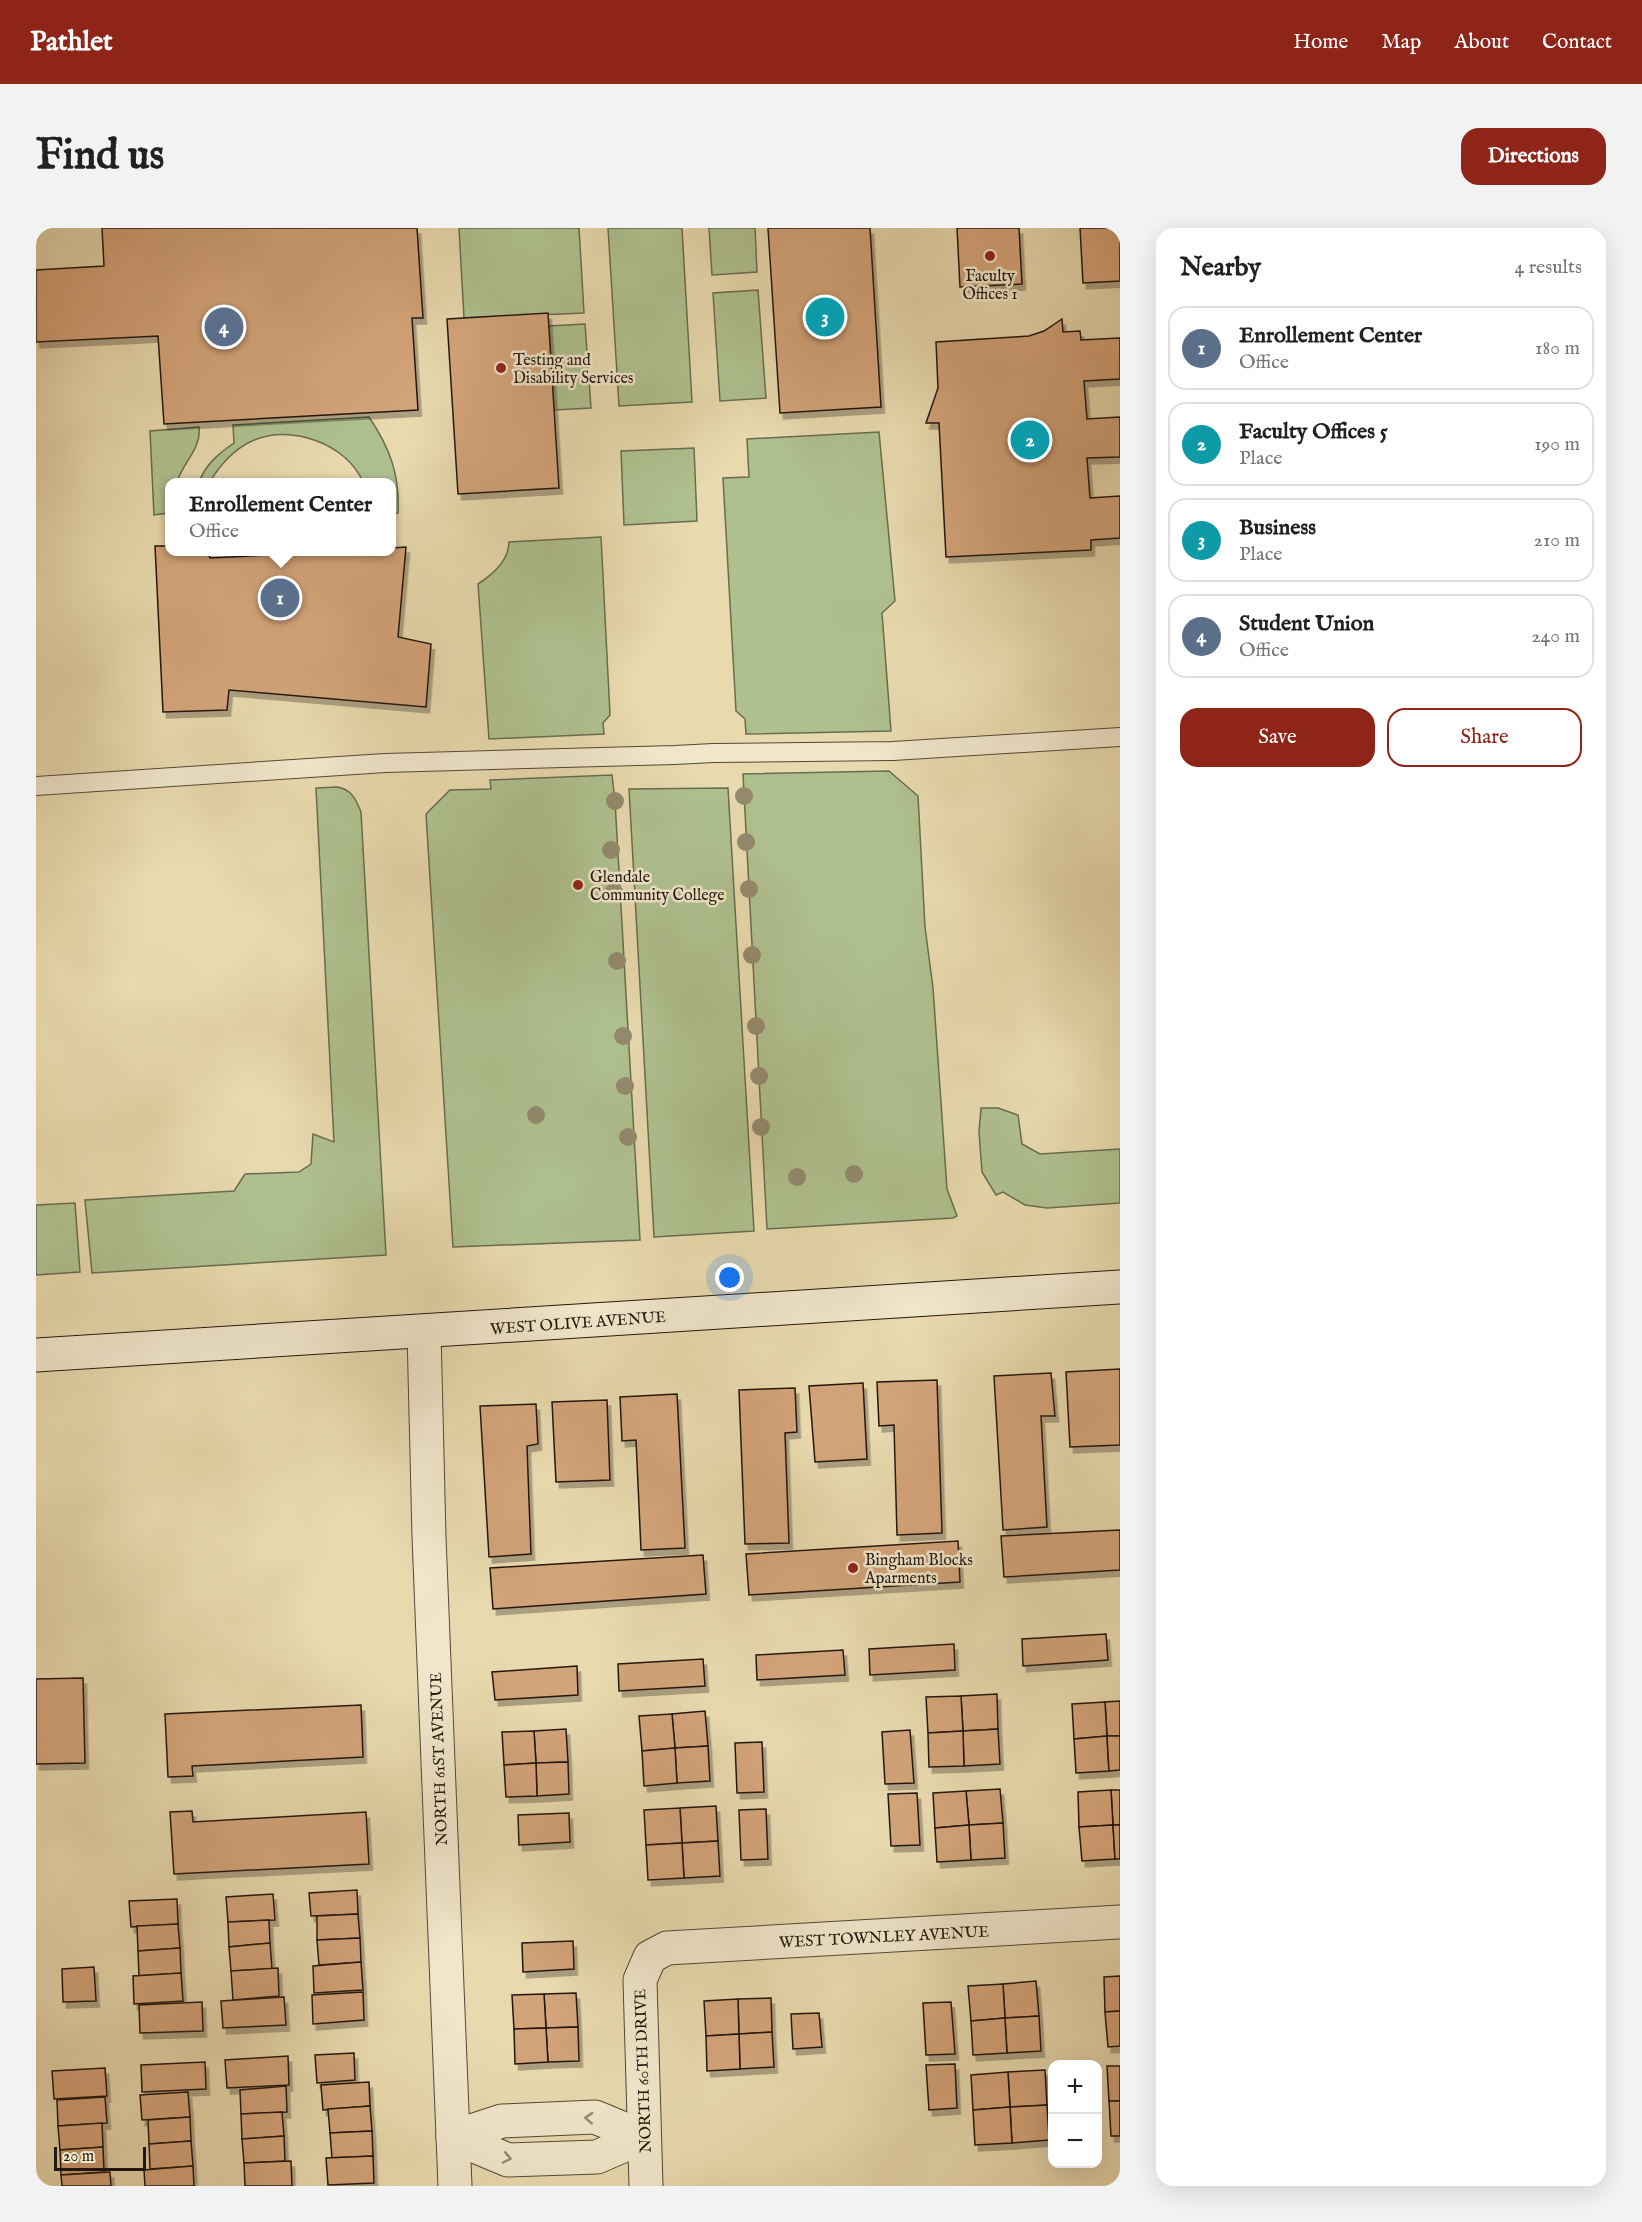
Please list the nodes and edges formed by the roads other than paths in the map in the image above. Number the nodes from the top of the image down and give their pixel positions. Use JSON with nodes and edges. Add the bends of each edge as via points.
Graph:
{"nodes":[{"id":1,"x":1120,"y":737,"type":"edge"},
{"id":2,"x":36,"y":786,"type":"edge"},
{"id":3,"x":1120,"y":1287,"type":"edge"},
{"id":4,"x":424,"y":1331,"type":"junction"},
{"id":5,"x":36,"y":1355,"type":"edge"},
{"id":6,"x":1120,"y":1922,"type":"edge"},
{"id":7,"x":650,"y":1957,"type":"joint"},
{"id":8,"x":453,"y":2137,"type":"junction"},
{"id":9,"x":644,"y":2137,"type":"junction"},
{"id":10,"x":455,"y":2186,"type":"edge"},
{"id":11,"x":646,"y":2186,"type":"edge"}],
"edges":[{"from":1,"to":2,"type":"lane","via":[[892,751],[386,763]]},
{"from":3,"to":4,"type":"street","name":"WEST OLIVE AVENUE"},
{"from":4,"to":5,"type":"street","name":"WEST OLIVE AVENUE"},
{"from":4,"to":8,"type":"street","name":"NORTH 61ST AVENUE"},
{"from":6,"to":7,"type":"street","name":"WEST TOWNLEY AVENUE","via":[[667,1948]]},
{"from":7,"to":9,"type":"street","name":"NORTH 60TH DRIVE","via":[[640,1980]]},
{"from":8,"to":9,"type":"street","via":[[502,2121],[595,2117]]},
{"from":8,"to":10,"type":"street","name":"NORTH 61ST AVENUE"},
{"from":9,"to":11,"type":"street","name":"NORTH 60TH DRIVE"}]}
